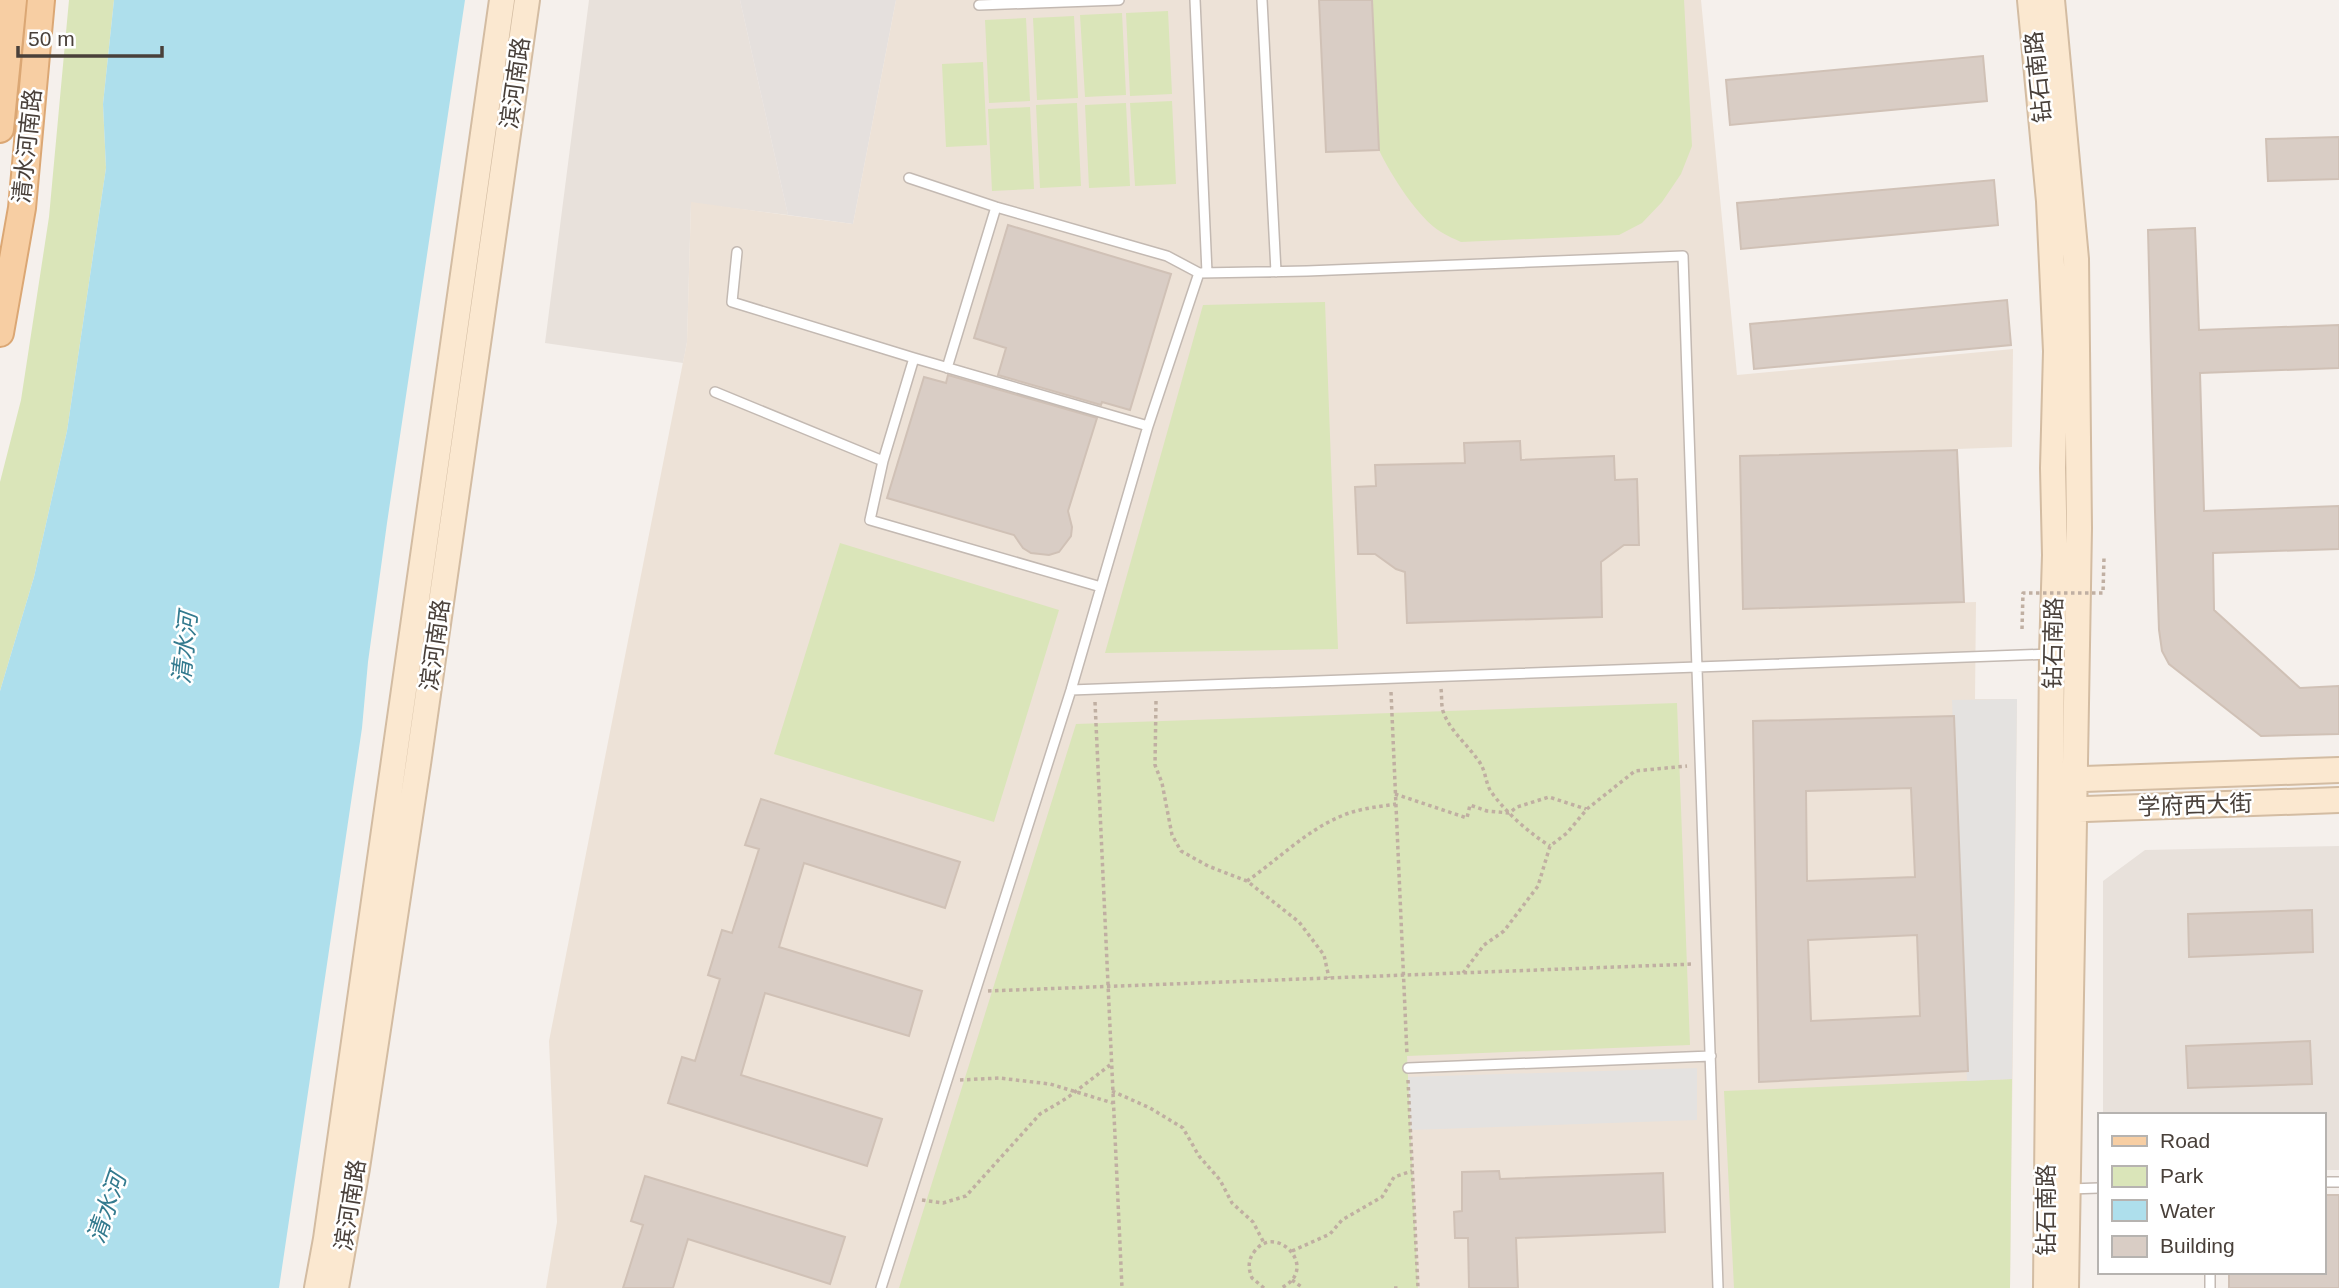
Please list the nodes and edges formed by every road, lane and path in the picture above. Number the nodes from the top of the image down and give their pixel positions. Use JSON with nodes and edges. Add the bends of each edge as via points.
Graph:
{"nodes":[{"id":1,"x":13,"y":0,"type":"edge"},
{"id":2,"x":41,"y":0,"type":"edge"},
{"id":3,"x":502,"y":0,"type":"edge"},
{"id":4,"x":527,"y":0,"type":"edge"},
{"id":5,"x":1119,"y":0,"type":"edge"},
{"id":6,"x":1195,"y":0,"type":"edge"},
{"id":7,"x":1262,"y":0,"type":"edge"},
{"id":8,"x":2030,"y":0,"type":"edge"},
{"id":9,"x":2052,"y":0,"type":"edge"},
{"id":10,"x":979,"y":5,"type":"dead end"},
{"id":11,"x":0,"y":129,"type":"edge"},
{"id":12,"x":909,"y":178,"type":"dead end"},
{"id":13,"x":996,"y":207,"type":"junction"},
{"id":14,"x":737,"y":252,"type":"dead end"},
{"id":15,"x":1276,"y":272,"type":"junction"},
{"id":16,"x":1203,"y":273,"type":"junction"},
{"id":17,"x":0,"y":332,"type":"edge"},
{"id":18,"x":914,"y":358,"type":"junction"},
{"id":19,"x":947,"y":368,"type":"junction"},
{"id":20,"x":715,"y":392,"type":"dead end"},
{"id":21,"x":1148,"y":426,"type":"junction"},
{"id":22,"x":883,"y":461,"type":"junction"},
{"id":23,"x":2104,"y":558,"type":"dead end"},
{"id":24,"x":1101,"y":587,"type":"junction"},
{"id":25,"x":2022,"y":629,"type":"dead end"},
{"id":26,"x":2052,"y":654,"type":"junction"},
{"id":27,"x":1698,"y":667,"type":"junction"},
{"id":28,"x":1439,"y":676,"type":"junction"},
{"id":29,"x":1390,"y":678,"type":"junction"},
{"id":30,"x":1156,"y":687,"type":"junction"},
{"id":31,"x":1094,"y":689,"type":"junction"},
{"id":32,"x":1071,"y":690,"type":"junction"},
{"id":33,"x":1701,"y":765,"type":"junction"},
{"id":34,"x":2339,"y":770,"type":"edge"},
{"id":35,"x":2062,"y":780,"type":"junction"},
{"id":36,"x":1395,"y":794,"type":"junction"},
{"id":37,"x":2339,"y":800,"type":"edge"},
{"id":38,"x":1396,"y":804,"type":"junction"},
{"id":39,"x":1587,"y":809,"type":"junction"},
{"id":40,"x":2062,"y":810,"type":"junction"},
{"id":41,"x":1509,"y":813,"type":"junction"},
{"id":42,"x":1550,"y":846,"type":"junction"},
{"id":43,"x":1247,"y":881,"type":"junction"},
{"id":44,"x":1708,"y":964,"type":"junction"},
{"id":45,"x":1463,"y":973,"type":"junction"},
{"id":46,"x":1404,"y":975,"type":"junction"},
{"id":47,"x":1329,"y":978,"type":"junction"},
{"id":48,"x":1107,"y":986,"type":"junction"},
{"id":49,"x":975,"y":991,"type":"junction"},
{"id":50,"x":1711,"y":1056,"type":"junction"},
{"id":51,"x":1111,"y":1065,"type":"junction"},
{"id":52,"x":1408,"y":1068,"type":"junction"},
{"id":53,"x":947,"y":1080,"type":"junction"},
{"id":54,"x":1112,"y":1091,"type":"junction"},
{"id":55,"x":1075,"y":1092,"type":"junction"},
{"id":56,"x":1113,"y":1103,"type":"junction"},
{"id":57,"x":1412,"y":1171,"type":"junction"},
{"id":58,"x":2098,"y":1188,"type":"edge"},
{"id":59,"x":2067,"y":1189,"type":"junction"},
{"id":60,"x":910,"y":1198,"type":"junction"},
{"id":61,"x":1264,"y":1243,"type":"junction"},
{"id":62,"x":1292,"y":1251,"type":"junction"},
{"id":63,"x":1292,"y":1280,"type":"junction"},
{"id":64,"x":1257,"y":1284,"type":"junction"},
{"id":65,"x":317,"y":1288,"type":"edge"},
{"id":66,"x":336,"y":1288,"type":"edge"},
{"id":67,"x":881,"y":1288,"type":"edge"},
{"id":68,"x":1122,"y":1288,"type":"edge"},
{"id":69,"x":1252,"y":1288,"type":"edge"},
{"id":70,"x":1264,"y":1288,"type":"edge"},
{"id":71,"x":1282,"y":1288,"type":"edge"},
{"id":72,"x":1303,"y":1288,"type":"edge"},
{"id":73,"x":1394,"y":1288,"type":"edge"},
{"id":74,"x":1400,"y":1288,"type":"edge"},
{"id":75,"x":1418,"y":1288,"type":"edge"},
{"id":76,"x":1718,"y":1288,"type":"edge"},
{"id":77,"x":2046,"y":1288,"type":"edge"},
{"id":78,"x":2066,"y":1288,"type":"edge"}],
"edges":[{"from":1,"to":11,"type":"main road","name":"清水河南路"},
{"from":2,"to":17,"type":"main road","name":"清水河南路","via":[[22,208]]},
{"from":3,"to":65,"type":"main road","name":"滨河南路"},
{"from":4,"to":66,"type":"main road","name":"滨河南路","via":[[418,764]]},
{"from":5,"to":10,"type":"lane"},
{"from":6,"to":16,"type":"lane"},
{"from":7,"to":15,"type":"lane"},
{"from":8,"to":26,"type":"main road","name":"钻石南路","via":[[2049,201],[2056,351]]},
{"from":9,"to":35,"type":"main road","name":"钻石南路","via":[[2076,259],[2078,528]]},
{"from":12,"to":13,"type":"lane"},
{"from":13,"to":16,"type":"lane","via":[[1167,256]]},
{"from":13,"to":19,"type":"lane"},
{"from":14,"to":18,"type":"lane","via":[[732,302]]},
{"from":15,"to":16,"type":"lane"},
{"from":15,"to":27,"type":"lane","via":[[1683,256]]},
{"from":16,"to":21,"type":"lane"},
{"from":18,"to":19,"type":"lane"},
{"from":18,"to":22,"type":"lane"},
{"from":19,"to":21,"type":"lane"},
{"from":20,"to":22,"type":"lane"},
{"from":21,"to":24,"type":"lane"},
{"from":22,"to":24,"type":"lane","via":[[870,520]]},
{"from":23,"to":25,"type":"path","bridge":true,"via":[[2103,593],[2023,593]]},
{"from":24,"to":32,"type":"lane"},
{"from":26,"to":27,"type":"lane"},
{"from":26,"to":35,"type":"main road","name":"钻石南路"},
{"from":27,"to":28,"type":"lane"},
{"from":27,"to":33,"type":"lane"},
{"from":28,"to":29,"type":"lane"},
{"from":28,"to":41,"type":"path","via":[[1443,711]]},
{"from":29,"to":30,"type":"lane"},
{"from":29,"to":36,"type":"path"},
{"from":30,"to":31,"type":"lane"},
{"from":30,"to":43,"type":"path","via":[[1154,765],[1172,835],[1181,851]]},
{"from":31,"to":32,"type":"lane"},
{"from":31,"to":48,"type":"path"},
{"from":32,"to":49,"type":"lane"},
{"from":33,"to":39,"type":"path","via":[[1635,771]]},
{"from":33,"to":44,"type":"lane"},
{"from":34,"to":35,"type":"main road","name":"学府西大街"},
{"from":35,"to":40,"type":"main road","name":"钻石南路"},
{"from":36,"to":38,"type":"path"},
{"from":36,"to":41,"type":"path","via":[[1467,818],[1470,805]]},
{"from":37,"to":40,"type":"main road","name":"学府西大街"},
{"from":38,"to":43,"type":"path","via":[[1337,817]]},
{"from":38,"to":46,"type":"path"},
{"from":39,"to":41,"type":"path","via":[[1549,797]]},
{"from":39,"to":42,"type":"path"},
{"from":40,"to":59,"type":"main road","name":"钻石南路"},
{"from":40,"to":77,"type":"main road","name":"钻石南路"},
{"from":41,"to":42,"type":"path"},
{"from":42,"to":45,"type":"path","via":[[1538,886],[1504,931],[1484,945]]},
{"from":43,"to":47,"type":"path","via":[[1299,922],[1324,955]]},
{"from":44,"to":45,"type":"path"},
{"from":44,"to":50,"type":"lane"},
{"from":45,"to":46,"type":"path"},
{"from":46,"to":47,"type":"path"},
{"from":46,"to":52,"type":"path"},
{"from":47,"to":48,"type":"path"},
{"from":48,"to":49,"type":"path"},
{"from":48,"to":51,"type":"path"},
{"from":49,"to":53,"type":"lane"},
{"from":50,"to":52,"type":"lane"},
{"from":50,"to":76,"type":"lane"},
{"from":51,"to":54,"type":"path"},
{"from":51,"to":55,"type":"path"},
{"from":52,"to":57,"type":"path"},
{"from":53,"to":55,"type":"path","via":[[999,1078]]},
{"from":53,"to":60,"type":"lane"},
{"from":54,"to":56,"type":"path"},
{"from":54,"to":61,"type":"path","via":[[1183,1128],[1232,1203],[1254,1222]]},
{"from":55,"to":56,"type":"path"},
{"from":55,"to":60,"type":"path","via":[[1040,1114],[966,1196],[943,1203]]},
{"from":56,"to":68,"type":"path"},
{"from":57,"to":62,"type":"path","via":[[1394,1177],[1382,1197],[1342,1220],[1330,1234]]},
{"from":57,"to":75,"type":"path"},
{"from":58,"to":59,"type":"lane"},
{"from":59,"to":78,"type":"main road","name":"钻石南路"},
{"from":60,"to":67,"type":"lane"},
{"from":61,"to":62,"type":"path","via":[[1280,1243]]},
{"from":61,"to":64,"type":"path","via":[[1249,1261]]},
{"from":62,"to":63,"type":"path","via":[[1297,1266]]},
{"from":63,"to":71,"type":"path"},
{"from":63,"to":72,"type":"path"},
{"from":64,"to":69,"type":"path"},
{"from":64,"to":70,"type":"path"},
{"from":73,"to":74,"type":"path"}]}
